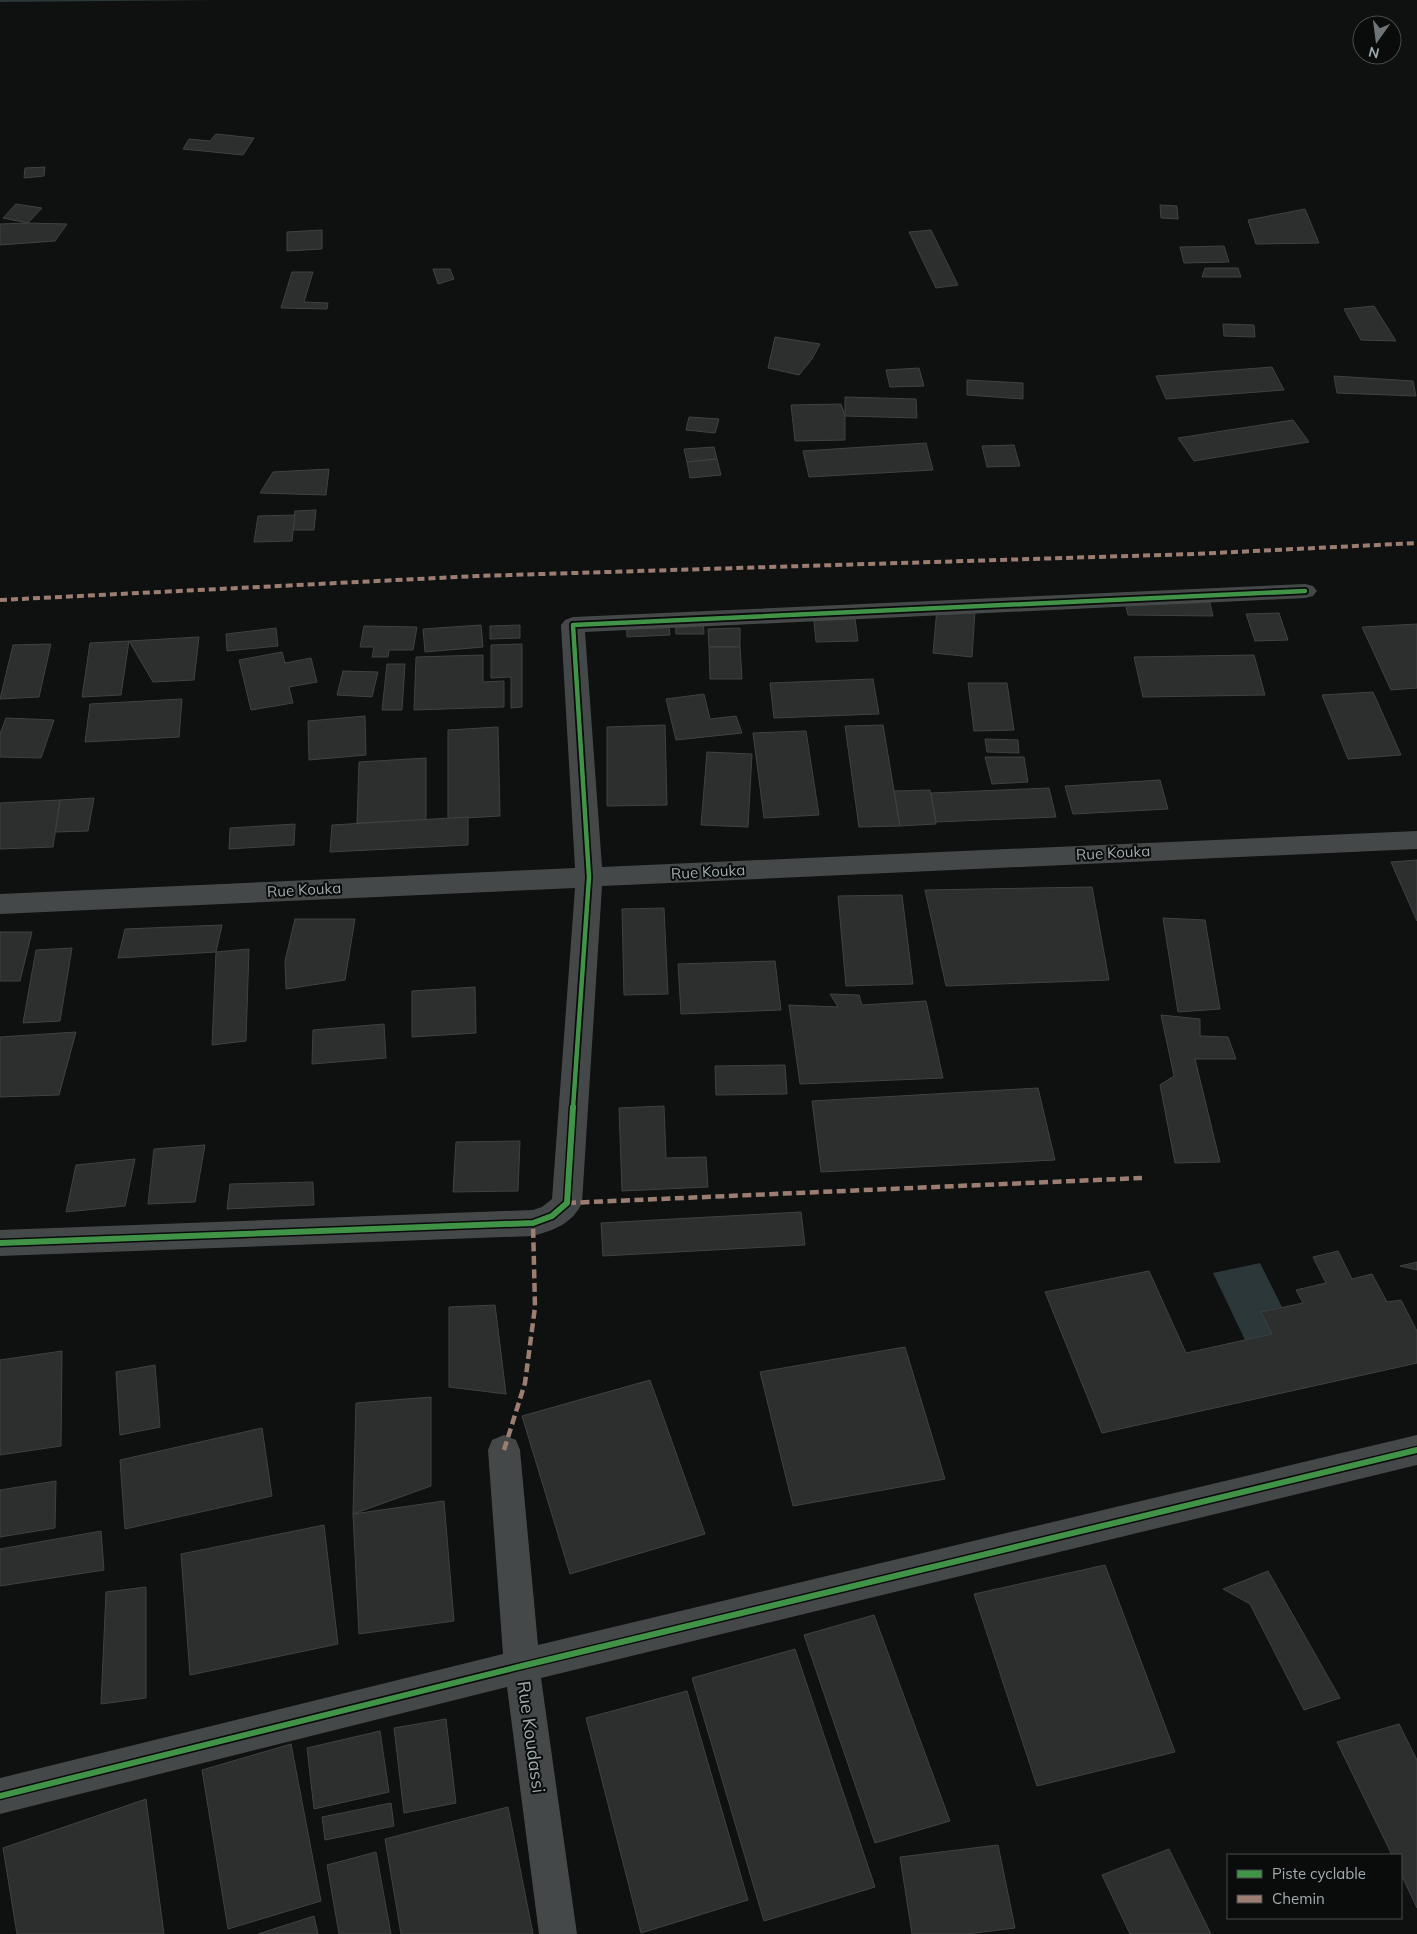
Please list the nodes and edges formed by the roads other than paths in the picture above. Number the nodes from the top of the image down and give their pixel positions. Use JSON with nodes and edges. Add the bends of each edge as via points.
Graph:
{"nodes":[{"id":1,"x":1305,"y":591,"type":"dead end"},
{"id":2,"x":1417,"y":840,"type":"edge"},
{"id":3,"x":588,"y":877,"type":"junction"},
{"id":4,"x":0,"y":904,"type":"edge"},
{"id":5,"x":0,"y":1243,"type":"edge"},
{"id":6,"x":504,"y":1450,"type":"dead end"},
{"id":7,"x":1417,"y":1450,"type":"edge"},
{"id":8,"x":522,"y":1666,"type":"junction"},
{"id":9,"x":0,"y":1796,"type":"edge"},
{"id":10,"x":558,"y":1934,"type":"edge"}],
"edges":[{"from":1,"to":3,"type":"street","via":[[573,625]]},
{"from":2,"to":3,"type":"street","name":"Rue Kouka"},
{"from":3,"to":4,"type":"street","name":"Rue Kouka"},
{"from":3,"to":5,"type":"street","via":[[567,1203],[560,1212],[534,1223]]},
{"from":6,"to":8,"type":"street","name":"Rue Koudassi"},
{"from":7,"to":8,"type":"street"},
{"from":8,"to":9,"type":"street"},
{"from":8,"to":10,"type":"street","name":"Rue Koudassi"}]}
